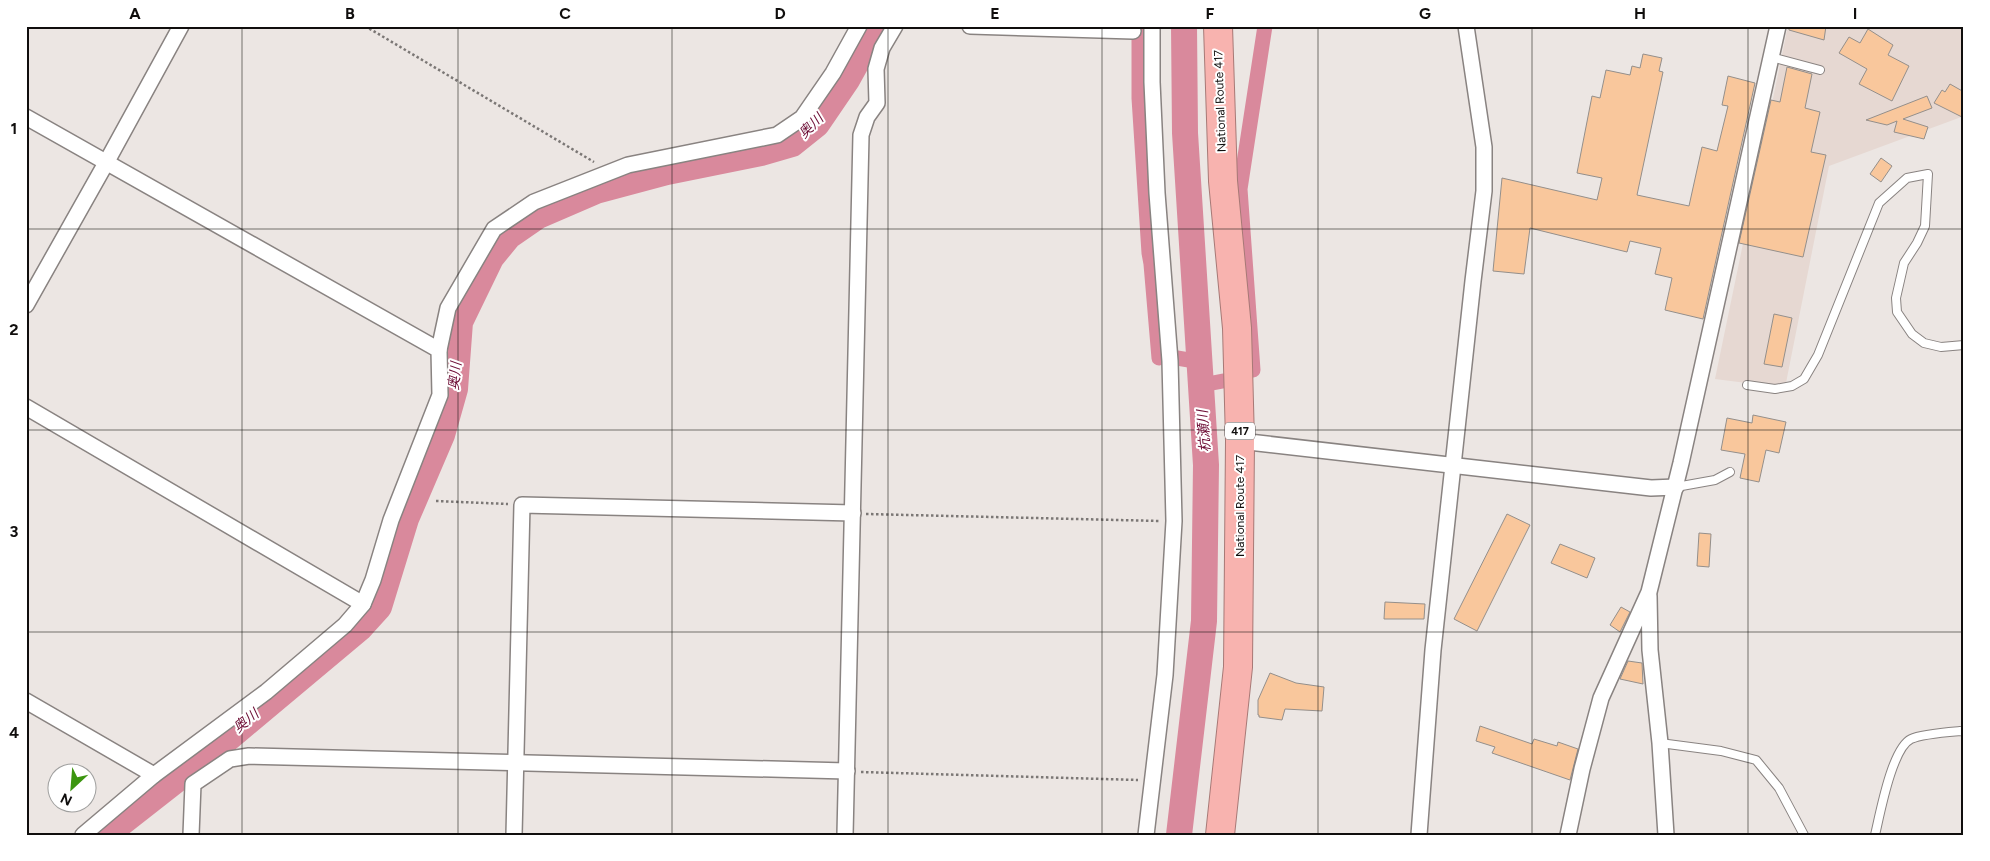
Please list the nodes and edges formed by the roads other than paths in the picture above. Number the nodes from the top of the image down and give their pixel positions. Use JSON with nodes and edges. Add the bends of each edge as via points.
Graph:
{"nodes":[{"id":1,"x":181,"y":26,"type":"edge"},
{"id":2,"x":859,"y":26,"type":"edge"},
{"id":3,"x":895,"y":26,"type":"edge"},
{"id":4,"x":970,"y":26,"type":"edge"},
{"id":5,"x":1152,"y":26,"type":"edge"},
{"id":6,"x":1218,"y":26,"type":"edge"},
{"id":7,"x":1466,"y":26,"type":"edge"},
{"id":8,"x":1778,"y":26,"type":"edge"},
{"id":9,"x":1133,"y":31,"type":"dead end"},
{"id":10,"x":1771,"y":57,"type":"junction"},
{"id":11,"x":1820,"y":70,"type":"dead end"},
{"id":12,"x":26,"y":117,"type":"edge"},
{"id":13,"x":106,"y":164,"type":"junction"},
{"id":14,"x":26,"y":305,"type":"edge"},
{"id":15,"x":1964,"y":345,"type":"edge"},
{"id":16,"x":439,"y":350,"type":"junction"},
{"id":17,"x":1747,"y":385,"type":"dead end"},
{"id":18,"x":26,"y":407,"type":"edge"},
{"id":19,"x":1240,"y":441,"type":"junction"},
{"id":20,"x":1453,"y":466,"type":"junction"},
{"id":21,"x":1730,"y":472,"type":"dead end"},
{"id":22,"x":1676,"y":487,"type":"junction"},
{"id":23,"x":853,"y":514,"type":"junction"},
{"id":24,"x":1649,"y":592,"type":"junction"},
{"id":25,"x":363,"y":604,"type":"junction"},
{"id":26,"x":26,"y":701,"type":"edge"},
{"id":27,"x":1964,"y":732,"type":"edge"},
{"id":28,"x":1660,"y":743,"type":"junction"},
{"id":29,"x":517,"y":762,"type":"junction"},
{"id":30,"x":847,"y":771,"type":"junction"},
{"id":31,"x":154,"y":775,"type":"junction"},
{"id":32,"x":83,"y":835,"type":"edge"},
{"id":33,"x":191,"y":835,"type":"edge"},
{"id":34,"x":514,"y":835,"type":"edge"},
{"id":35,"x":845,"y":835,"type":"edge"},
{"id":36,"x":1146,"y":835,"type":"edge"},
{"id":37,"x":1220,"y":835,"type":"edge"},
{"id":38,"x":1419,"y":835,"type":"edge"},
{"id":39,"x":1568,"y":835,"type":"edge"},
{"id":40,"x":1666,"y":835,"type":"edge"},
{"id":41,"x":1804,"y":835,"type":"edge"},
{"id":42,"x":1875,"y":835,"type":"edge"}],
"edges":[{"from":1,"to":13,"type":"street"},
{"from":2,"to":16,"type":"street","via":[[833,73],[802,118],[777,135],[628,165],[534,202],[494,229],[448,308]]},
{"from":3,"to":23,"type":"street","via":[[882,48],[876,68],[877,103],[867,117],[861,135]]},
{"from":4,"to":9,"type":"street"},
{"from":5,"to":36,"type":"street","via":[[1157,193],[1170,361],[1174,522],[1165,675]]},
{"from":6,"to":19,"type":"highway","name":"National Route 417","number":"417","via":[[1223,181],[1237,328]]},
{"from":7,"to":20,"type":"street","via":[[1484,147],[1484,191]]},
{"from":8,"to":10,"type":"street"},
{"from":10,"to":11,"type":"lane"},
{"from":10,"to":22,"type":"street"},
{"from":12,"to":13,"type":"street"},
{"from":13,"to":14,"type":"street"},
{"from":13,"to":16,"type":"street"},
{"from":15,"to":17,"type":"lane","via":[[1941,347],[1924,343],[1912,334],[1897,312],[1896,298],[1904,263],[1925,226],[1928,174],[1907,178],[1879,203],[1818,355],[1804,379],[1775,390]]},
{"from":16,"to":25,"type":"street","via":[[440,395],[391,520]]},
{"from":18,"to":25,"type":"street"},
{"from":19,"to":20,"type":"street"},
{"from":19,"to":37,"type":"highway","name":"National Route 417","number":"417","via":[[1238,667]]},
{"from":20,"to":22,"type":"street","via":[[1651,488]]},
{"from":20,"to":38,"type":"street","via":[[1433,650]]},
{"from":21,"to":22,"type":"lane","via":[[1715,480]]},
{"from":22,"to":24,"type":"street"},
{"from":23,"to":29,"type":"street","via":[[522,504]]},
{"from":23,"to":30,"type":"street"},
{"from":24,"to":28,"type":"street","via":[[1650,650]]},
{"from":24,"to":39,"type":"street","via":[[1601,698]]},
{"from":25,"to":31,"type":"street","via":[[344,625],[266,692]]},
{"from":26,"to":31,"type":"street"},
{"from":27,"to":42,"type":"lane","via":[[1960,730],[1911,739],[1900,749]]},
{"from":28,"to":40,"type":"street"},
{"from":28,"to":41,"type":"lane","via":[[1721,751],[1756,760],[1779,788]]},
{"from":29,"to":30,"type":"street"},
{"from":29,"to":33,"type":"street","via":[[249,756],[230,759],[193,784]]},
{"from":29,"to":34,"type":"street"},
{"from":30,"to":35,"type":"street"},
{"from":31,"to":32,"type":"street"}]}
